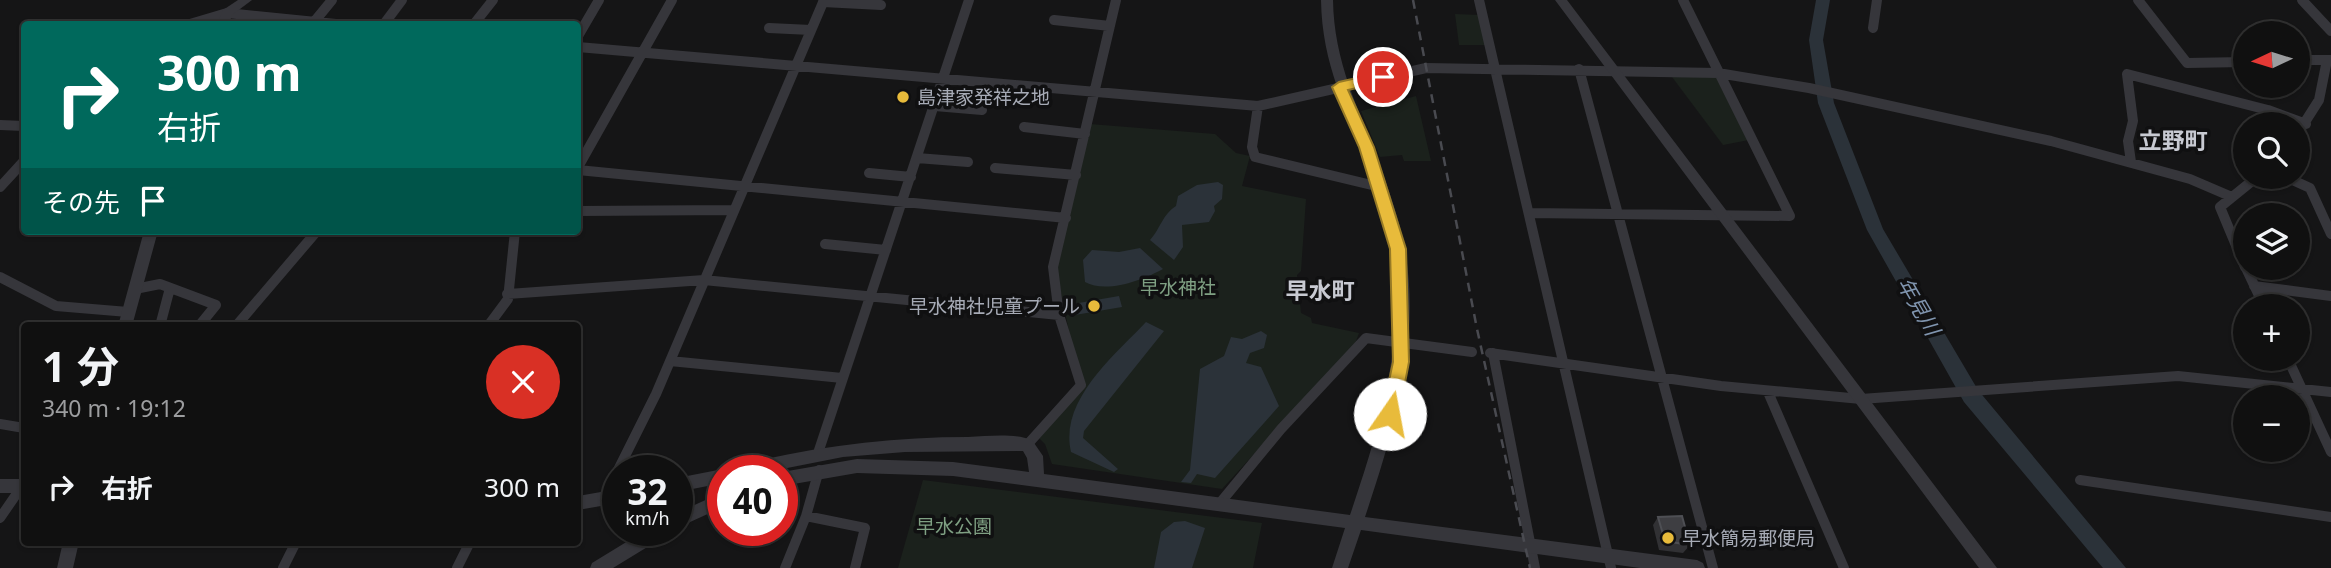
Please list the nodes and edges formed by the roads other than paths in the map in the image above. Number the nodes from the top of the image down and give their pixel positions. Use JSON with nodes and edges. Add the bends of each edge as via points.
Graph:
{"nodes":[{"id":1,"x":232,"y":0,"type":"edge"},
{"id":2,"x":246,"y":0,"type":"edge"},
{"id":3,"x":332,"y":0,"type":"edge"},
{"id":4,"x":402,"y":0,"type":"edge"},
{"id":5,"x":493,"y":0,"type":"edge"},
{"id":6,"x":599,"y":0,"type":"edge"},
{"id":7,"x":672,"y":0,"type":"edge"},
{"id":8,"x":969,"y":0,"type":"edge"},
{"id":9,"x":1116,"y":0,"type":"edge"},
{"id":10,"x":1327,"y":0,"type":"edge"},
{"id":11,"x":1479,"y":0,"type":"edge"},
{"id":12,"x":1561,"y":0,"type":"edge"},
{"id":13,"x":1683,"y":0,"type":"edge"},
{"id":14,"x":1877,"y":0,"type":"edge"},
{"id":15,"x":2138,"y":0,"type":"edge"},
{"id":16,"x":2302,"y":0,"type":"edge"},
{"id":17,"x":824,"y":1,"type":"edge"},
{"id":18,"x":881,"y":5,"type":"dead end"},
{"id":19,"x":225,"y":19,"type":"edge"},
{"id":20,"x":1054,"y":20,"type":"dead end"},
{"id":21,"x":284,"y":21,"type":"edge"},
{"id":22,"x":315,"y":21,"type":"edge"},
{"id":23,"x":386,"y":21,"type":"edge"},
{"id":24,"x":476,"y":21,"type":"edge"},
{"id":25,"x":1110,"y":26,"type":"junction"},
{"id":26,"x":769,"y":28,"type":"dead end"},
{"id":27,"x":1873,"y":28,"type":"dead end"},
{"id":28,"x":811,"y":30,"type":"junction"},
{"id":29,"x":581,"y":31,"type":"edge"},
{"id":30,"x":2331,"y":31,"type":"edge"},
{"id":31,"x":581,"y":47,"type":"edge"},
{"id":32,"x":643,"y":52,"type":"junction"},
{"id":33,"x":2310,"y":60,"type":"edge"},
{"id":34,"x":2329,"y":60,"type":"edge"},
{"id":35,"x":2233,"y":62,"type":"edge"},
{"id":36,"x":796,"y":65,"type":"junction"},
{"id":37,"x":1495,"y":69,"type":"junction"},
{"id":38,"x":1578,"y":69,"type":"junction"},
{"id":39,"x":1615,"y":69,"type":"junction"},
{"id":40,"x":1718,"y":73,"type":"junction"},
{"id":41,"x":944,"y":78,"type":"junction"},
{"id":42,"x":1339,"y":87,"type":"junction"},
{"id":43,"x":1096,"y":91,"type":"junction"},
{"id":44,"x":934,"y":106,"type":"junction"},
{"id":45,"x":1258,"y":106,"type":"junction"},
{"id":46,"x":982,"y":110,"type":"dead end"},
{"id":47,"x":2273,"y":112,"type":"edge"},
{"id":48,"x":2310,"y":117,"type":"edge"},
{"id":49,"x":0,"y":125,"type":"edge"},
{"id":50,"x":21,"y":127,"type":"edge"},
{"id":51,"x":1024,"y":127,"type":"dead end"},
{"id":52,"x":1085,"y":134,"type":"junction"},
{"id":53,"x":918,"y":158,"type":"junction"},
{"id":54,"x":968,"y":162,"type":"dead end"},
{"id":55,"x":2131,"y":162,"type":"junction"},
{"id":56,"x":581,"y":163,"type":"edge"},
{"id":57,"x":21,"y":164,"type":"edge"},
{"id":58,"x":581,"y":168,"type":"edge"},
{"id":59,"x":995,"y":168,"type":"dead end"},
{"id":60,"x":869,"y":173,"type":"dead end"},
{"id":61,"x":1076,"y":175,"type":"junction"},
{"id":62,"x":911,"y":177,"type":"junction"},
{"id":63,"x":744,"y":185,"type":"junction"},
{"id":64,"x":0,"y":187,"type":"edge"},
{"id":65,"x":1380,"y":187,"type":"junction"},
{"id":66,"x":2242,"y":189,"type":"edge"},
{"id":67,"x":2309,"y":189,"type":"edge"},
{"id":68,"x":2232,"y":197,"type":"junction"},
{"id":69,"x":903,"y":203,"type":"junction"},
{"id":70,"x":733,"y":210,"type":"junction"},
{"id":71,"x":581,"y":211,"type":"edge"},
{"id":72,"x":1529,"y":213,"type":"junction"},
{"id":73,"x":1618,"y":214,"type":"junction"},
{"id":74,"x":1724,"y":216,"type":"junction"},
{"id":75,"x":1066,"y":218,"type":"junction"},
{"id":76,"x":2331,"y":234,"type":"edge"},
{"id":77,"x":150,"y":235,"type":"edge"},
{"id":78,"x":314,"y":235,"type":"edge"},
{"id":79,"x":515,"y":235,"type":"edge"},
{"id":80,"x":2233,"y":239,"type":"edge"},
{"id":81,"x":825,"y":244,"type":"dead end"},
{"id":82,"x":886,"y":250,"type":"junction"},
{"id":83,"x":0,"y":277,"type":"edge"},
{"id":84,"x":704,"y":280,"type":"junction"},
{"id":85,"x":2251,"y":280,"type":"edge"},
{"id":86,"x":2254,"y":286,"type":"junction"},
{"id":87,"x":170,"y":288,"type":"junction"},
{"id":88,"x":135,"y":289,"type":"junction"},
{"id":89,"x":508,"y":294,"type":"junction"},
{"id":90,"x":871,"y":294,"type":"junction"},
{"id":91,"x":2258,"y":294,"type":"edge"},
{"id":92,"x":2331,"y":296,"type":"edge"},
{"id":93,"x":1059,"y":315,"type":"junction"},
{"id":94,"x":127,"y":319,"type":"edge"},
{"id":95,"x":161,"y":322,"type":"edge"},
{"id":96,"x":201,"y":322,"type":"edge"},
{"id":97,"x":239,"y":322,"type":"edge"},
{"id":98,"x":491,"y":322,"type":"edge"},
{"id":99,"x":1402,"y":341,"type":"junction"},
{"id":100,"x":1472,"y":352,"type":"dead end"},
{"id":101,"x":670,"y":361,"type":"junction"},
{"id":102,"x":1563,"y":363,"type":"junction"},
{"id":103,"x":1661,"y":377,"type":"junction"},
{"id":104,"x":842,"y":378,"type":"junction"},
{"id":105,"x":2264,"y":385,"type":"edge"},
{"id":106,"x":2310,"y":390,"type":"edge"},
{"id":107,"x":1768,"y":392,"type":"junction"},
{"id":108,"x":2331,"y":392,"type":"edge"},
{"id":109,"x":1861,"y":398,"type":"junction"},
{"id":110,"x":2310,"y":406,"type":"edge"},
{"id":111,"x":0,"y":424,"type":"edge"},
{"id":112,"x":21,"y":428,"type":"edge"},
{"id":113,"x":1027,"y":445,"type":"junction"},
{"id":114,"x":2331,"y":452,"type":"edge"},
{"id":115,"x":818,"y":453,"type":"junction"},
{"id":116,"x":629,"y":455,"type":"edge"},
{"id":117,"x":798,"y":458,"type":"edge"},
{"id":118,"x":819,"y":470,"type":"junction"},
{"id":119,"x":798,"y":475,"type":"edge"},
{"id":120,"x":1037,"y":478,"type":"junction"},
{"id":121,"x":2080,"y":480,"type":"dead end"},
{"id":122,"x":0,"y":486,"type":"edge"},
{"id":123,"x":21,"y":486,"type":"edge"},
{"id":124,"x":21,"y":489,"type":"edge"},
{"id":125,"x":602,"y":499,"type":"edge"},
{"id":126,"x":581,"y":502,"type":"edge"},
{"id":127,"x":1220,"y":503,"type":"junction"},
{"id":128,"x":806,"y":516,"type":"junction"},
{"id":129,"x":2331,"y":517,"type":"edge"},
{"id":130,"x":0,"y":518,"type":"edge"},
{"id":131,"x":1355,"y":521,"type":"junction"},
{"id":132,"x":1530,"y":545,"type":"junction"},
{"id":133,"x":70,"y":546,"type":"edge"},
{"id":134,"x":294,"y":546,"type":"edge"},
{"id":135,"x":468,"y":546,"type":"edge"},
{"id":136,"x":634,"y":546,"type":"edge"},
{"id":137,"x":1610,"y":562,"type":"edge"},
{"id":138,"x":65,"y":568,"type":"edge"},
{"id":139,"x":283,"y":568,"type":"edge"},
{"id":140,"x":457,"y":568,"type":"edge"},
{"id":141,"x":598,"y":568,"type":"edge"},
{"id":142,"x":785,"y":568,"type":"edge"},
{"id":143,"x":855,"y":568,"type":"edge"},
{"id":144,"x":1340,"y":568,"type":"edge"},
{"id":145,"x":1535,"y":568,"type":"edge"},
{"id":146,"x":1697,"y":568,"type":"edge"},
{"id":147,"x":1713,"y":568,"type":"edge"},
{"id":148,"x":1844,"y":568,"type":"edge"},
{"id":149,"x":1989,"y":568,"type":"edge"}],
"edges":[{"from":1,"to":19,"type":"street"},
{"from":2,"to":19,"type":"street"},
{"from":3,"to":22,"type":"street"},
{"from":4,"to":23,"type":"street"},
{"from":5,"to":24,"type":"street"},
{"from":6,"to":29,"type":"street"},
{"from":7,"to":32,"type":"street"},
{"from":8,"to":41,"type":"street"},
{"from":9,"to":25,"type":"street"},
{"from":10,"to":42,"type":"street","via":[[1328,40]]},
{"from":11,"to":37,"type":"street"},
{"from":12,"to":39,"type":"street"},
{"from":13,"to":40,"type":"street"},
{"from":14,"to":27,"type":"street"},
{"from":15,"to":35,"type":"street","via":[[2187,63]]},
{"from":16,"to":30,"type":"street"},
{"from":17,"to":18,"type":"street"},
{"from":17,"to":28,"type":"street"},
{"from":19,"to":21,"type":"street"},
{"from":20,"to":25,"type":"street"},
{"from":25,"to":43,"type":"street"},
{"from":26,"to":28,"type":"street"},
{"from":28,"to":36,"type":"street"},
{"from":31,"to":32,"type":"street"},
{"from":32,"to":36,"type":"street"},
{"from":32,"to":56,"type":"street"},
{"from":33,"to":34,"type":"street"},
{"from":34,"to":48,"type":"street","via":[[2323,96]]},
{"from":36,"to":41,"type":"street"},
{"from":36,"to":63,"type":"street"},
{"from":37,"to":38,"type":"street"},
{"from":37,"to":42,"type":"street","via":[[1426,68]]},
{"from":37,"to":72,"type":"street"},
{"from":38,"to":39,"type":"street"},
{"from":38,"to":73,"type":"street"},
{"from":39,"to":40,"type":"street"},
{"from":39,"to":74,"type":"street"},
{"from":40,"to":55,"type":"street","via":[[1838,94]]},
{"from":40,"to":74,"type":"street","via":[[1790,216]]},
{"from":41,"to":43,"type":"street"},
{"from":41,"to":44,"type":"street"},
{"from":42,"to":45,"type":"street"},
{"from":42,"to":65,"type":"street"},
{"from":43,"to":45,"type":"street"},
{"from":43,"to":52,"type":"street"},
{"from":44,"to":46,"type":"street"},
{"from":44,"to":53,"type":"street"},
{"from":45,"to":65,"type":"street","via":[[1252,147],[1255,157]]},
{"from":47,"to":55,"type":"street","via":[[2127,74],[2133,121],[2128,141]]},
{"from":49,"to":50,"type":"street"},
{"from":51,"to":52,"type":"street"},
{"from":52,"to":61,"type":"street"},
{"from":53,"to":54,"type":"street"},
{"from":53,"to":62,"type":"street"},
{"from":55,"to":68,"type":"street","via":[[2190,178]]},
{"from":57,"to":64,"type":"street"},
{"from":58,"to":63,"type":"street"},
{"from":59,"to":61,"type":"street"},
{"from":60,"to":62,"type":"street"},
{"from":61,"to":75,"type":"street"},
{"from":62,"to":69,"type":"street"},
{"from":63,"to":69,"type":"street"},
{"from":63,"to":70,"type":"street"},
{"from":65,"to":99,"type":"street","via":[[1398,249]]},
{"from":66,"to":68,"type":"street"},
{"from":67,"to":76,"type":"street"},
{"from":68,"to":80,"type":"street","via":[[2220,206]]},
{"from":69,"to":75,"type":"street"},
{"from":69,"to":82,"type":"street"},
{"from":70,"to":71,"type":"street"},
{"from":70,"to":84,"type":"street"},
{"from":72,"to":73,"type":"street"},
{"from":72,"to":102,"type":"street"},
{"from":73,"to":74,"type":"street"},
{"from":73,"to":103,"type":"street"},
{"from":74,"to":109,"type":"street"},
{"from":75,"to":93,"type":"street","via":[[1053,267]]},
{"from":77,"to":88,"type":"street"},
{"from":78,"to":97,"type":"street"},
{"from":79,"to":89,"type":"street"},
{"from":81,"to":82,"type":"street"},
{"from":82,"to":90,"type":"street"},
{"from":83,"to":94,"type":"street","via":[[18,282],[39,300]]},
{"from":84,"to":89,"type":"street"},
{"from":84,"to":90,"type":"street"},
{"from":84,"to":101,"type":"street"},
{"from":85,"to":86,"type":"street"},
{"from":86,"to":91,"type":"street"},
{"from":86,"to":92,"type":"street"},
{"from":87,"to":88,"type":"street","via":[[160,284]]},
{"from":87,"to":95,"type":"street"},
{"from":87,"to":96,"type":"street","via":[[216,305]]},
{"from":88,"to":94,"type":"street"},
{"from":89,"to":98,"type":"street"},
{"from":90,"to":93,"type":"street"},
{"from":90,"to":104,"type":"street"},
{"from":93,"to":113,"type":"street","via":[[1081,385]]},
{"from":99,"to":100,"type":"street"},
{"from":99,"to":127,"type":"street","via":[[1372,337],[1361,342]]},
{"from":99,"to":131,"type":"street","via":[[1390,414]]},
{"from":101,"to":104,"type":"street"},
{"from":101,"to":116,"type":"street"},
{"from":102,"to":103,"type":"street"},
{"from":102,"to":132,"type":"street","via":[[1491,353]]},
{"from":102,"to":137,"type":"street"},
{"from":103,"to":107,"type":"street"},
{"from":103,"to":147,"type":"street"},
{"from":104,"to":115,"type":"street"},
{"from":105,"to":109,"type":"street","via":[[2178,376]]},
{"from":106,"to":108,"type":"street"},
{"from":107,"to":109,"type":"street"},
{"from":107,"to":148,"type":"street"},
{"from":109,"to":149,"type":"street"},
{"from":110,"to":114,"type":"street"},
{"from":111,"to":112,"type":"street"},
{"from":113,"to":115,"type":"street","via":[[907,443]]},
{"from":113,"to":120,"type":"street","via":[[1035,456]]},
{"from":115,"to":117,"type":"street"},
{"from":118,"to":119,"type":"street"},
{"from":118,"to":120,"type":"street","via":[[911,466]]},
{"from":118,"to":128,"type":"street"},
{"from":120,"to":127,"type":"street"},
{"from":121,"to":129,"type":"street"},
{"from":122,"to":123,"type":"street"},
{"from":124,"to":130,"type":"street"},
{"from":125,"to":126,"type":"street"},
{"from":127,"to":131,"type":"street"},
{"from":128,"to":142,"type":"street"},
{"from":128,"to":143,"type":"street","via":[[865,528]]},
{"from":131,"to":132,"type":"street"},
{"from":131,"to":144,"type":"street"},
{"from":132,"to":137,"type":"street"},
{"from":132,"to":145,"type":"street"},
{"from":133,"to":138,"type":"street"},
{"from":134,"to":139,"type":"street"},
{"from":135,"to":140,"type":"street"},
{"from":136,"to":141,"type":"street"},
{"from":137,"to":146,"type":"street"}]}
